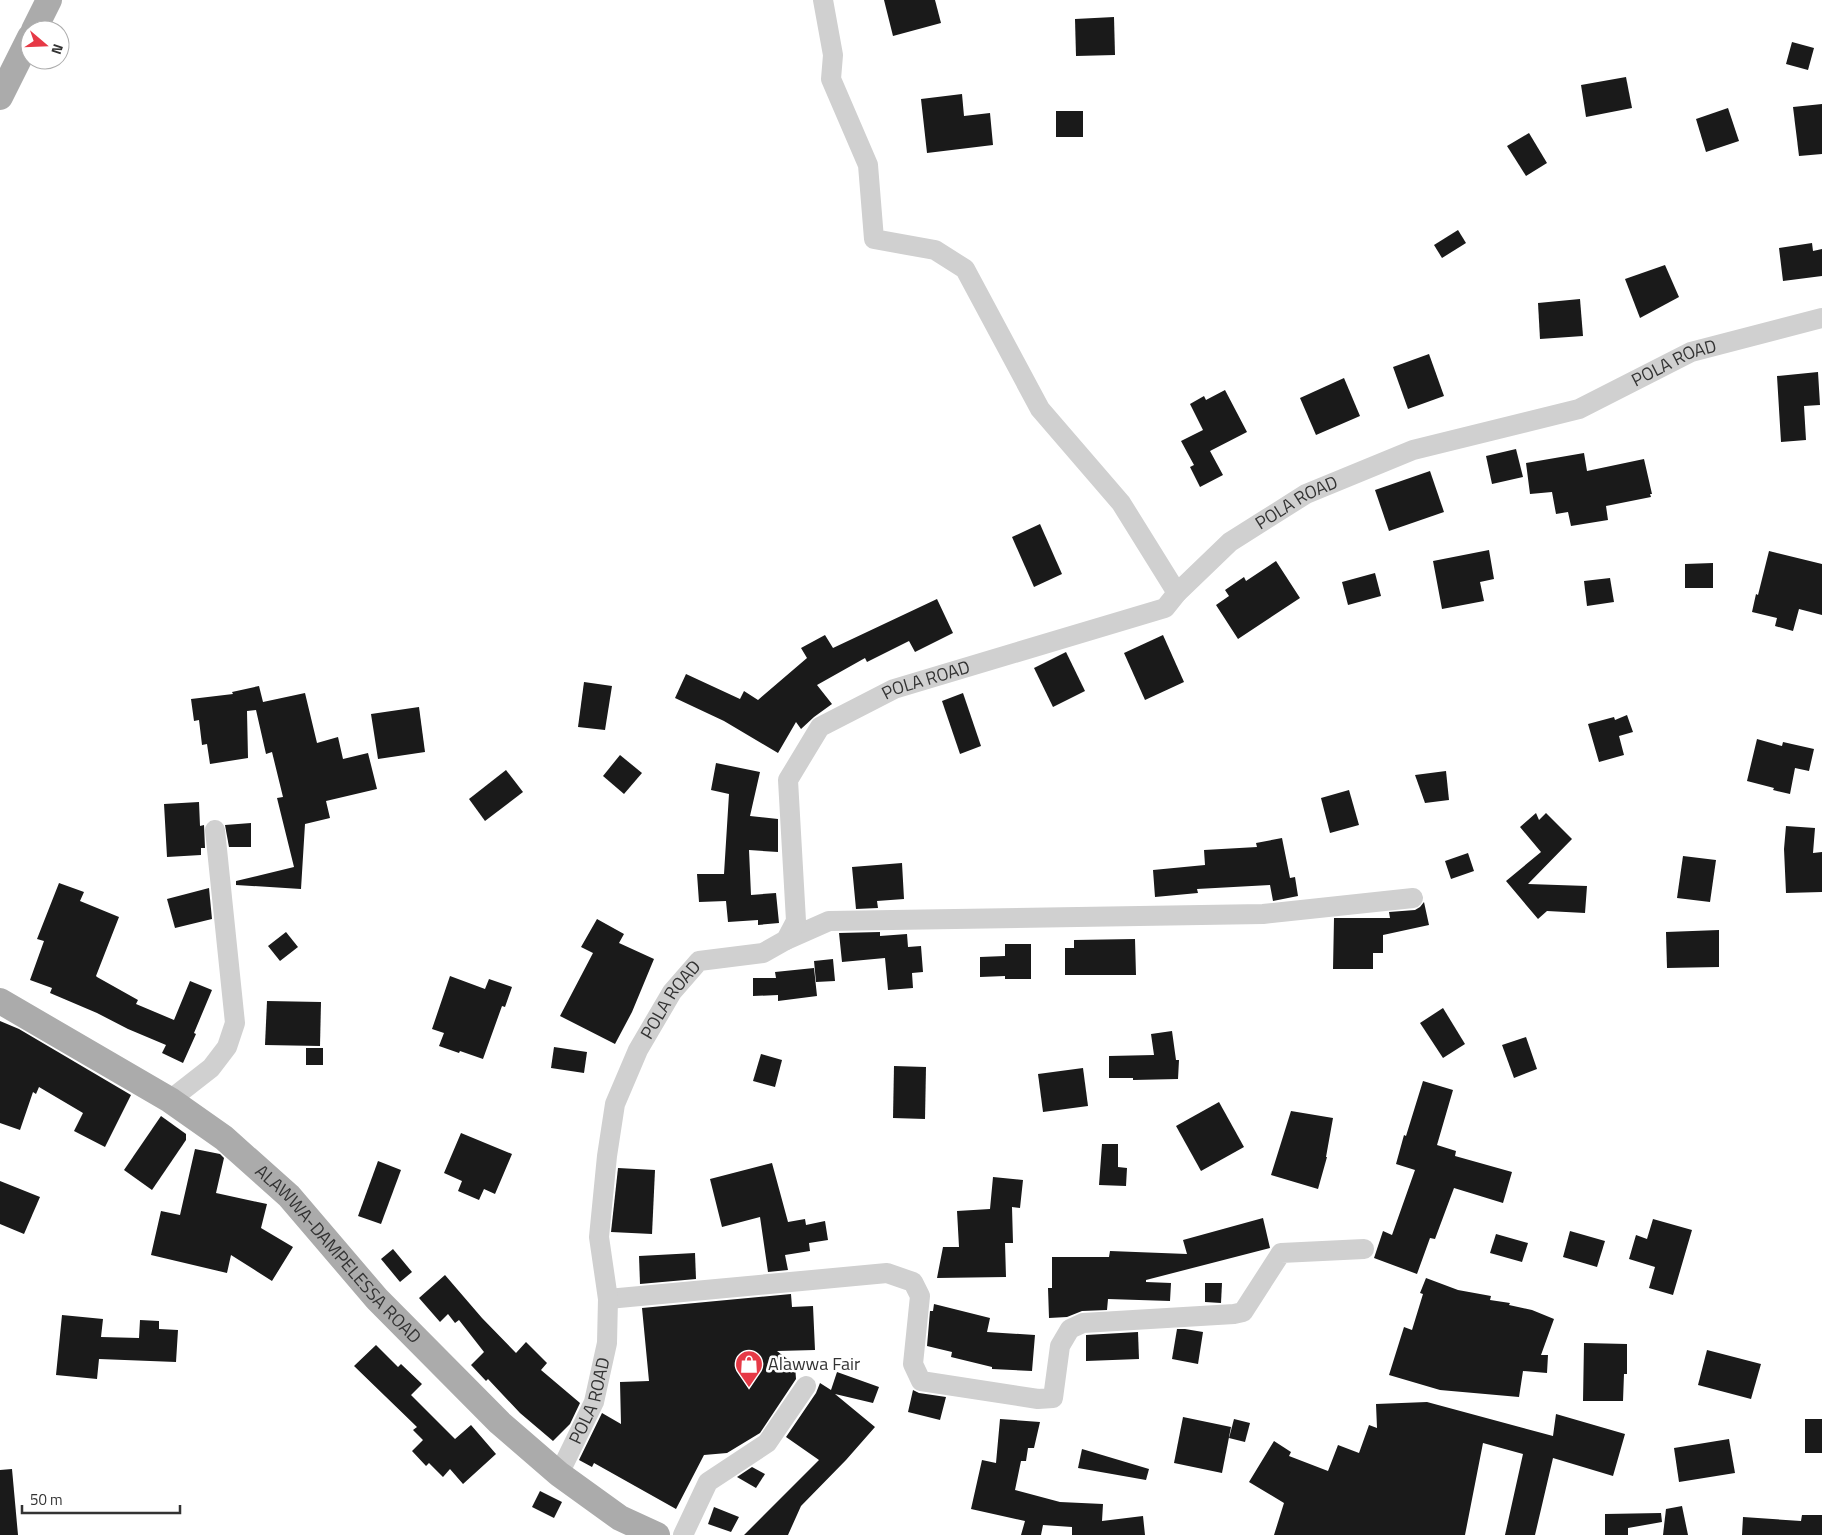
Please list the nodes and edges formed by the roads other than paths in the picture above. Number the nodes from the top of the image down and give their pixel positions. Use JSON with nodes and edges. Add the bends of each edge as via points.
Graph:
{"nodes":[{"id":1,"x":49,"y":0,"type":"edge"},
{"id":2,"x":823,"y":0,"type":"edge"},
{"id":3,"x":39,"y":20,"type":"edge"},
{"id":4,"x":20,"y":57,"type":"edge"},
{"id":5,"x":0,"y":97,"type":"edge"},
{"id":6,"x":1822,"y":318,"type":"edge"},
{"id":7,"x":1177,"y":593,"type":"junction"},
{"id":8,"x":215,"y":830,"type":"dead end"},
{"id":9,"x":1413,"y":898,"type":"dead end"},
{"id":10,"x":786,"y":940,"type":"junction"},
{"id":11,"x":0,"y":1002,"type":"edge"},
{"id":12,"x":170,"y":1100,"type":"junction"},
{"id":13,"x":1364,"y":1249,"type":"dead end"},
{"id":14,"x":608,"y":1299,"type":"junction"},
{"id":15,"x":806,"y":1386,"type":"dead end"},
{"id":16,"x":558,"y":1474,"type":"junction"},
{"id":17,"x":656,"y":1535,"type":"edge"},
{"id":18,"x":683,"y":1535,"type":"edge"}],
"edges":[{"from":1,"to":3,"type":"main road"},
{"from":2,"to":7,"type":"street","via":[[833,55],[831,79],[868,165],[874,239],[935,250],[966,269],[1040,409],[1121,503]]},
{"from":4,"to":5,"type":"main road"},
{"from":6,"to":7,"type":"street","name":"POLA ROAD","via":[[1691,352],[1580,409],[1413,450],[1306,494],[1230,542]]},
{"from":7,"to":10,"type":"street","name":"POLA ROAD","via":[[1165,608],[894,689],[820,726],[788,780],[796,921]]},
{"from":8,"to":12,"type":"street","via":[[235,1023],[227,1047],[211,1068]]},
{"from":9,"to":10,"type":"street","via":[[1262,914],[830,921]]},
{"from":10,"to":14,"type":"street","name":"POLA ROAD","via":[[764,953],[699,961],[672,992],[638,1050],[615,1104],[607,1156],[599,1237]]},
{"from":11,"to":12,"type":"main road","name":"ALAWWA-DAMPELESSA ROAD"},
{"from":12,"to":16,"type":"main road","name":"ALAWWA-DAMPELESSA ROAD","via":[[224,1138],[289,1196],[377,1299],[500,1423]]},
{"from":13,"to":14,"type":"street","via":[[1281,1253],[1244,1312],[1083,1323],[1070,1329],[1060,1346],[1053,1398],[1038,1399],[921,1381],[913,1364],[920,1296],[913,1282],[887,1273]]},
{"from":14,"to":16,"type":"street","name":"POLA ROAD","via":[[607,1343],[594,1402]]},
{"from":15,"to":18,"type":"street","via":[[767,1443],[708,1482]]},
{"from":16,"to":17,"type":"main road","name":"ALAWWA-DAMPELESSA ROAD","via":[[620,1518]]}]}
